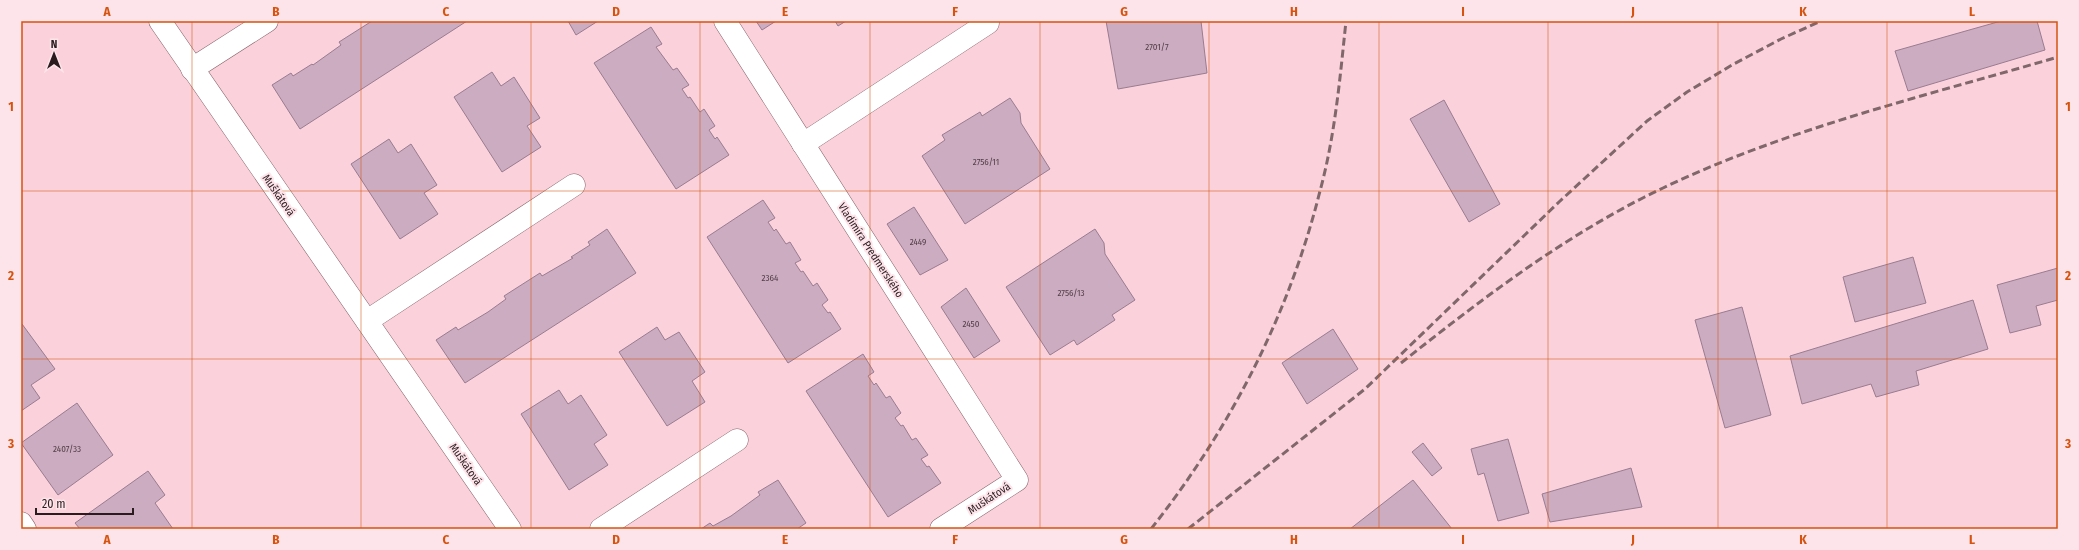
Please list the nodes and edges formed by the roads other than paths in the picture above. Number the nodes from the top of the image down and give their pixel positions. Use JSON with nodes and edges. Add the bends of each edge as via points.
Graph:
{"nodes":[{"id":1,"x":160,"y":21,"type":"edge"},
{"id":2,"x":267,"y":21,"type":"edge"},
{"id":3,"x":725,"y":21,"type":"edge"},
{"id":4,"x":988,"y":23,"type":"dead end"},
{"id":5,"x":192,"y":69,"type":"junction"},
{"id":6,"x":803,"y":144,"type":"junction"},
{"id":7,"x":574,"y":185,"type":"dead end"},
{"id":8,"x":366,"y":321,"type":"junction"},
{"id":9,"x":737,"y":440,"type":"dead end"},
{"id":10,"x":1017,"y":480,"type":"joint"},
{"id":11,"x":21,"y":523,"type":"edge"},
{"id":12,"x":25,"y":529,"type":"edge"},
{"id":13,"x":510,"y":529,"type":"edge"},
{"id":14,"x":601,"y":529,"type":"edge"},
{"id":15,"x":941,"y":529,"type":"edge"}],
"edges":[{"from":1,"to":5,"type":"street","name":"Muškátová"},
{"from":2,"to":5,"type":"street"},
{"from":3,"to":6,"type":"street","name":"Vladimíra Predmerského"},
{"from":4,"to":6,"type":"street"},
{"from":5,"to":8,"type":"street","name":"Muškátová"},
{"from":6,"to":10,"type":"street","name":"Vladimíra Predmerského"},
{"from":7,"to":8,"type":"street"},
{"from":8,"to":13,"type":"street","name":"Muškátová"},
{"from":9,"to":14,"type":"street"},
{"from":10,"to":15,"type":"street","name":"Muškátová"},
{"from":11,"to":12,"type":"street"}]}
